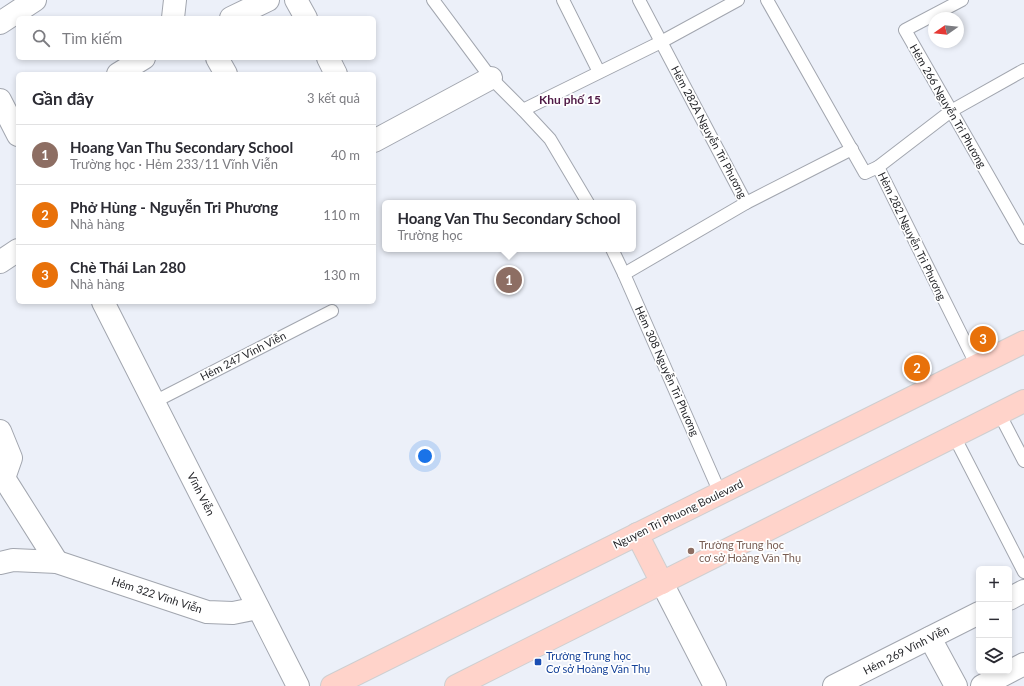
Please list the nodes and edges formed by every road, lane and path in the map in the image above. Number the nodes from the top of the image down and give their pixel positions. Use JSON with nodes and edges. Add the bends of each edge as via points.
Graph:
{"nodes":[{"id":1,"x":35,"y":0,"type":"edge"},
{"id":2,"x":174,"y":0,"type":"edge"},
{"id":3,"x":268,"y":0,"type":"edge"},
{"id":4,"x":296,"y":0,"type":"edge"},
{"id":5,"x":433,"y":0,"type":"edge"},
{"id":6,"x":563,"y":0,"type":"edge"},
{"id":7,"x":638,"y":0,"type":"edge"},
{"id":8,"x":738,"y":0,"type":"edge"},
{"id":9,"x":768,"y":0,"type":"edge"},
{"id":10,"x":962,"y":0,"type":"edge"},
{"id":11,"x":172,"y":16,"type":"edge"},
{"id":12,"x":235,"y":16,"type":"edge"},
{"id":13,"x":305,"y":16,"type":"edge"},
{"id":14,"x":0,"y":23,"type":"edge"},
{"id":15,"x":661,"y":42,"type":"junction"},
{"id":16,"x":141,"y":60,"type":"edge"},
{"id":17,"x":218,"y":60,"type":"edge"},
{"id":18,"x":329,"y":60,"type":"edge"},
{"id":19,"x":1024,"y":70,"type":"edge"},
{"id":20,"x":121,"y":72,"type":"edge"},
{"id":21,"x":225,"y":72,"type":"edge"},
{"id":22,"x":335,"y":72,"type":"edge"},
{"id":23,"x":599,"y":72,"type":"junction"},
{"id":24,"x":491,"y":78,"type":"junction"},
{"id":25,"x":0,"y":100,"type":"edge"},
{"id":26,"x":523,"y":110,"type":"junction"},
{"id":27,"x":951,"y":111,"type":"junction"},
{"id":28,"x":10,"y":129,"type":"edge"},
{"id":29,"x":376,"y":140,"type":"edge"},
{"id":30,"x":852,"y":149,"type":"junction"},
{"id":31,"x":878,"y":167,"type":"junction"},
{"id":32,"x":586,"y":200,"type":"edge"},
{"id":33,"x":746,"y":203,"type":"junction"},
{"id":34,"x":1024,"y":238,"type":"edge"},
{"id":35,"x":16,"y":251,"type":"edge"},
{"id":36,"x":613,"y":252,"type":"edge"},
{"id":37,"x":0,"y":262,"type":"edge"},
{"id":38,"x":624,"y":274,"type":"junction"},
{"id":39,"x":104,"y":304,"type":"edge"},
{"id":40,"x":332,"y":310,"type":"dead end"},
{"id":41,"x":1024,"y":342,"type":"edge"},
{"id":42,"x":977,"y":366,"type":"junction"},
{"id":43,"x":1024,"y":401,"type":"edge"},
{"id":44,"x":154,"y":402,"type":"junction"},
{"id":45,"x":999,"y":413,"type":"junction"},
{"id":46,"x":0,"y":431,"type":"edge"},
{"id":47,"x":954,"y":436,"type":"junction"},
{"id":48,"x":1024,"y":461,"type":"edge"},
{"id":49,"x":2,"y":477,"type":"edge"},
{"id":50,"x":720,"y":493,"type":"junction"},
{"id":51,"x":637,"y":534,"type":"junction"},
{"id":52,"x":57,"y":562,"type":"junction"},
{"id":53,"x":0,"y":563,"type":"edge"},
{"id":54,"x":1024,"y":572,"type":"edge"},
{"id":55,"x":662,"y":583,"type":"junction"},
{"id":56,"x":1024,"y":591,"type":"edge"},
{"id":57,"x":1012,"y":597,"type":"edge"},
{"id":58,"x":258,"y":608,"type":"junction"},
{"id":59,"x":976,"y":615,"type":"edge"},
{"id":60,"x":930,"y":638,"type":"junction"},
{"id":61,"x":1024,"y":664,"type":"edge"},
{"id":62,"x":846,"y":683,"type":"edge"},
{"id":63,"x":298,"y":686,"type":"edge"},
{"id":64,"x":332,"y":686,"type":"edge"},
{"id":65,"x":456,"y":686,"type":"edge"},
{"id":66,"x":715,"y":686,"type":"edge"},
{"id":67,"x":956,"y":686,"type":"edge"},
{"id":68,"x":982,"y":686,"type":"edge"}],
"edges":[{"from":1,"to":14,"type":"street"},
{"from":2,"to":11,"type":"street"},
{"from":3,"to":12,"type":"street"},
{"from":4,"to":13,"type":"street"},
{"from":5,"to":24,"type":"lane"},
{"from":6,"to":23,"type":"lane"},
{"from":7,"to":15,"type":"lane","name":"Hẻm 282A Nguyễn Tri Phương"},
{"from":8,"to":15,"type":"lane"},
{"from":9,"to":30,"type":"lane","name":"Hẻm 282 Nguyễn Tri Phương"},
{"from":10,"to":27,"type":"lane","name":"Hẻm 266 Nguyễn Tri Phương","via":[[905,30]]},
{"from":15,"to":23,"type":"lane"},
{"from":15,"to":33,"type":"lane","name":"Hẻm 282A Nguyễn Tri Phương"},
{"from":16,"to":20,"type":"street"},
{"from":17,"to":21,"type":"street"},
{"from":18,"to":22,"type":"street"},
{"from":19,"to":27,"type":"lane"},
{"from":23,"to":26,"type":"lane"},
{"from":24,"to":26,"type":"lane"},
{"from":24,"to":29,"type":"street"},
{"from":25,"to":28,"type":"street"},
{"from":26,"to":32,"type":"lane","via":[[550,138]]},
{"from":27,"to":31,"type":"lane"},
{"from":27,"to":34,"type":"lane","name":"Hẻm 266 Nguyễn Tri Phương"},
{"from":30,"to":31,"type":"lane","name":"Hẻm 282 Nguyễn Tri Phương","via":[[865,173]]},
{"from":30,"to":33,"type":"lane","name":"Hẻm 282A Nguyễn Tri Phương"},
{"from":31,"to":42,"type":"lane","name":"Hẻm 282 Nguyễn Tri Phương"},
{"from":33,"to":38,"type":"lane"},
{"from":35,"to":37,"type":"street"},
{"from":36,"to":38,"type":"lane","name":"Hẻm 308 Nguyễn Tri Phương"},
{"from":38,"to":50,"type":"lane","name":"Hẻm 308 Nguyễn Tri Phương"},
{"from":39,"to":44,"type":"street","name":"Vĩnh Viễn"},
{"from":40,"to":44,"type":"lane","name":"Hẻm 247 Vĩnh Viễn"},
{"from":41,"to":42,"type":"main road","name":"Nguyen Tri Phuong Boulevard"},
{"from":42,"to":50,"type":"main road","name":"Nguyen Tri Phuong Boulevard"},
{"from":43,"to":45,"type":"main road"},
{"from":44,"to":58,"type":"street","name":"Vĩnh Viễn"},
{"from":45,"to":47,"type":"main road"},
{"from":45,"to":48,"type":"lane"},
{"from":46,"to":49,"type":"street","via":[[11,458]]},
{"from":47,"to":54,"type":"lane"},
{"from":47,"to":55,"type":"main road"},
{"from":49,"to":52,"type":"street"},
{"from":50,"to":51,"type":"main road","name":"Nguyen Tri Phuong Boulevard"},
{"from":51,"to":55,"type":"main road"},
{"from":51,"to":64,"type":"main road","name":"Nguyen Tri Phuong Boulevard"},
{"from":52,"to":53,"type":"street","name":"Hẻm 322 Vĩnh Viễn","via":[[13,560]]},
{"from":52,"to":58,"type":"street","name":"Hẻm 322 Vĩnh Viễn","via":[[207,612],[233,613]]},
{"from":55,"to":65,"type":"main road"},
{"from":55,"to":66,"type":"street"},
{"from":56,"to":57,"type":"street"},
{"from":58,"to":63,"type":"street","name":"Vĩnh Viễn"},
{"from":59,"to":60,"type":"street","name":"Hẻm 269 Vĩnh Viễn"},
{"from":60,"to":62,"type":"street","name":"Hẻm 269 Vĩnh Viễn"},
{"from":60,"to":67,"type":"street"},
{"from":61,"to":68,"type":"street"}]}
